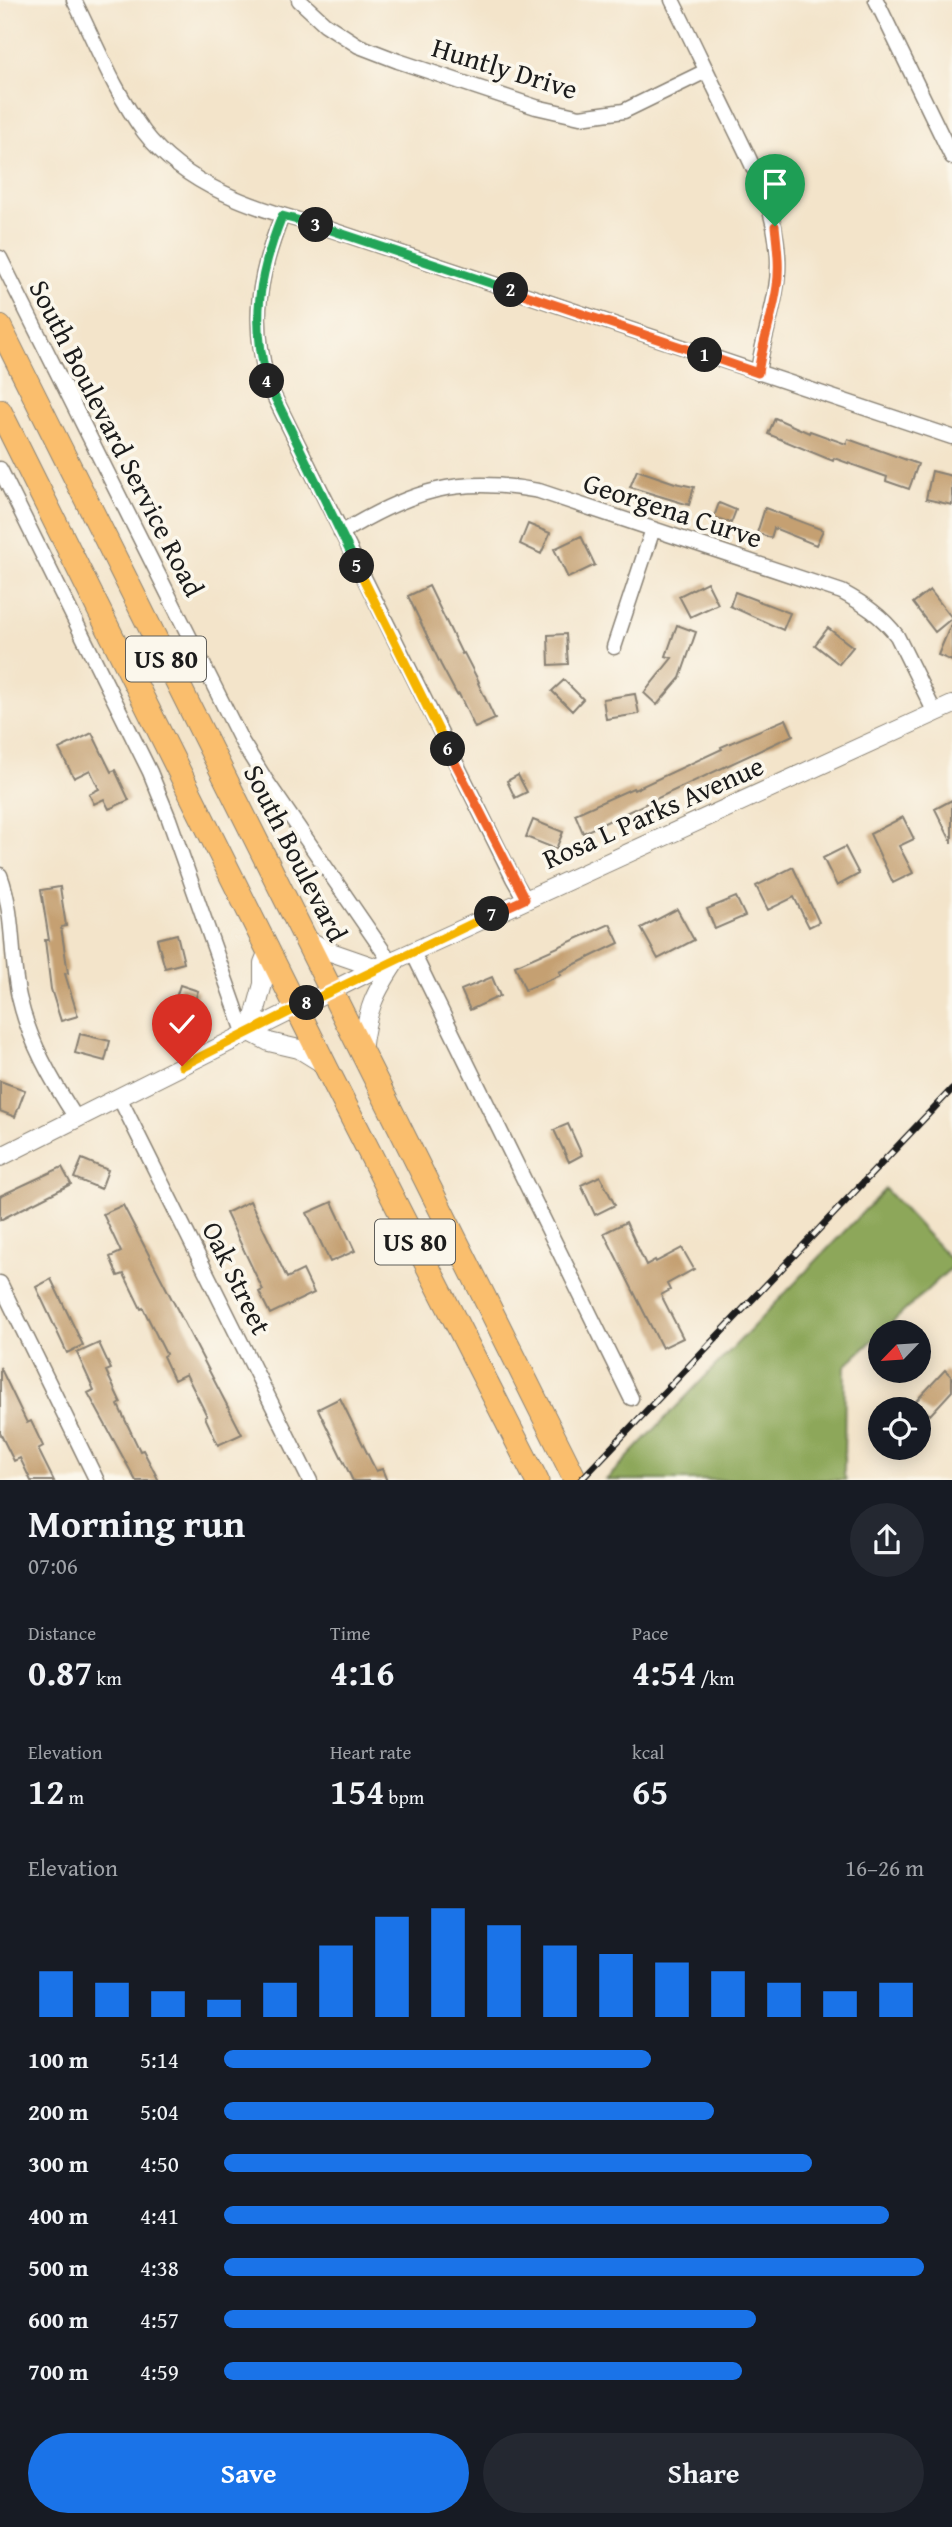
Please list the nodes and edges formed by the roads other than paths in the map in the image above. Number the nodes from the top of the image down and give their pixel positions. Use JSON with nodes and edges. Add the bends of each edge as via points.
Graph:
{"nodes":[{"id":1,"x":74,"y":0,"type":"edge"},
{"id":2,"x":299,"y":0,"type":"edge"},
{"id":3,"x":672,"y":0,"type":"edge"},
{"id":4,"x":876,"y":0,"type":"edge"},
{"id":5,"x":706,"y":71,"type":"junction"},
{"id":6,"x":952,"y":156,"type":"edge"},
{"id":7,"x":282,"y":216,"type":"junction"},
{"id":8,"x":0,"y":258,"type":"edge"},
{"id":9,"x":0,"y":327,"type":"edge"},
{"id":10,"x":758,"y":373,"type":"junction"},
{"id":11,"x":0,"y":411,"type":"edge"},
{"id":12,"x":952,"y":437,"type":"edge"},
{"id":13,"x":0,"y":469,"type":"edge"},
{"id":14,"x":653,"y":529,"type":"junction"},
{"id":15,"x":341,"y":533,"type":"junction"},
{"id":16,"x":614,"y":647,"type":"dead end"},
{"id":17,"x":952,"y":705,"type":"edge"},
{"id":18,"x":935,"y":713,"type":"junction"},
{"id":19,"x":0,"y":876,"type":"edge"},
{"id":20,"x":525,"y":899,"type":"junction"},
{"id":21,"x":307,"y":939,"type":"junction"},
{"id":22,"x":269,"y":948,"type":"junction"},
{"id":23,"x":6,"y":949,"type":"edge"},
{"id":24,"x":394,"y":960,"type":"junction"},
{"id":25,"x":332,"y":990,"type":"junction"},
{"id":26,"x":297,"y":1008,"type":"junction"},
{"id":27,"x":248,"y":1034,"type":"junction"},
{"id":28,"x":362,"y":1051,"type":"junction"},
{"id":29,"x":325,"y":1065,"type":"junction"},
{"id":30,"x":119,"y":1097,"type":"junction"},
{"id":31,"x":76,"y":1118,"type":"junction"},
{"id":32,"x":0,"y":1157,"type":"edge"},
{"id":33,"x":0,"y":1283,"type":"edge"},
{"id":34,"x":631,"y":1398,"type":"dead end"},
{"id":35,"x":535,"y":1478,"type":"edge"},
{"id":36,"x":97,"y":1480,"type":"edge"},
{"id":37,"x":310,"y":1480,"type":"edge"},
{"id":38,"x":576,"y":1480,"type":"edge"}],
"edges":[{"from":1,"to":7,"type":"street","via":[[125,101],[154,144],[197,180]]},
{"from":2,"to":5,"type":"street","name":"Huntly Drive","via":[[359,46],[536,107],[580,117],[624,111]]},
{"from":3,"to":5,"type":"street"},
{"from":4,"to":6,"type":"street"},
{"from":5,"to":10,"type":"street","via":[[764,189],[775,226],[778,284]]},
{"from":7,"to":10,"type":"street"},
{"from":7,"to":15,"type":"street","via":[[260,286],[260,356],[273,397]]},
{"from":8,"to":24,"type":"street","name":"South Boulevard Service Road","via":[[242,742]]},
{"from":9,"to":21,"type":"highway","name":"South Boulevard","number":"US 80"},
{"from":10,"to":12,"type":"street"},
{"from":11,"to":22,"type":"highway","number":"US 80"},
{"from":13,"to":27,"type":"street","via":[[150,772]]},
{"from":14,"to":15,"type":"street","name":"Georgena Curve","via":[[539,491],[479,483],[421,494]]},
{"from":14,"to":16,"type":"street"},
{"from":14,"to":18,"type":"street","name":"Georgena Curve","via":[[862,603],[897,636]]},
{"from":15,"to":20,"type":"street"},
{"from":17,"to":18,"type":"street","name":"Rosa L Parks Avenue"},
{"from":18,"to":20,"type":"street","name":"Rosa L Parks Avenue"},
{"from":19,"to":23,"type":"street","via":[[10,916]]},
{"from":20,"to":24,"type":"street","name":"Rosa L Parks Avenue"},
{"from":21,"to":24,"type":"street","via":[[328,950]]},
{"from":21,"to":25,"type":"highway","name":"South Boulevard","number":"US 80"},
{"from":22,"to":26,"type":"highway","number":"US 80"},
{"from":22,"to":27,"type":"street"},
{"from":23,"to":31,"type":"street","via":[[27,1026]]},
{"from":24,"to":25,"type":"street","name":"Rosa L Parks Avenue"},
{"from":24,"to":28,"type":"street","via":[[373,998]]},
{"from":24,"to":34,"type":"street"},
{"from":25,"to":26,"type":"street","name":"Rosa L Parks Avenue"},
{"from":25,"to":28,"type":"highway","name":"South Boulevard","number":"US 80"},
{"from":26,"to":27,"type":"street","name":"Rosa L Parks Avenue"},
{"from":26,"to":29,"type":"highway","number":"US 80"},
{"from":27,"to":29,"type":"street","via":[[299,1049]]},
{"from":27,"to":30,"type":"street","name":"Rosa L Parks Avenue"},
{"from":28,"to":38,"type":"highway","name":"South Boulevard","number":"US 80"},
{"from":29,"to":35,"type":"highway","number":"US 80"},
{"from":30,"to":31,"type":"street","name":"Rosa L Parks Avenue"},
{"from":30,"to":37,"type":"street","name":"Oak Street"},
{"from":31,"to":32,"type":"street","name":"Rosa L Parks Avenue"},
{"from":33,"to":36,"type":"street"}]}
